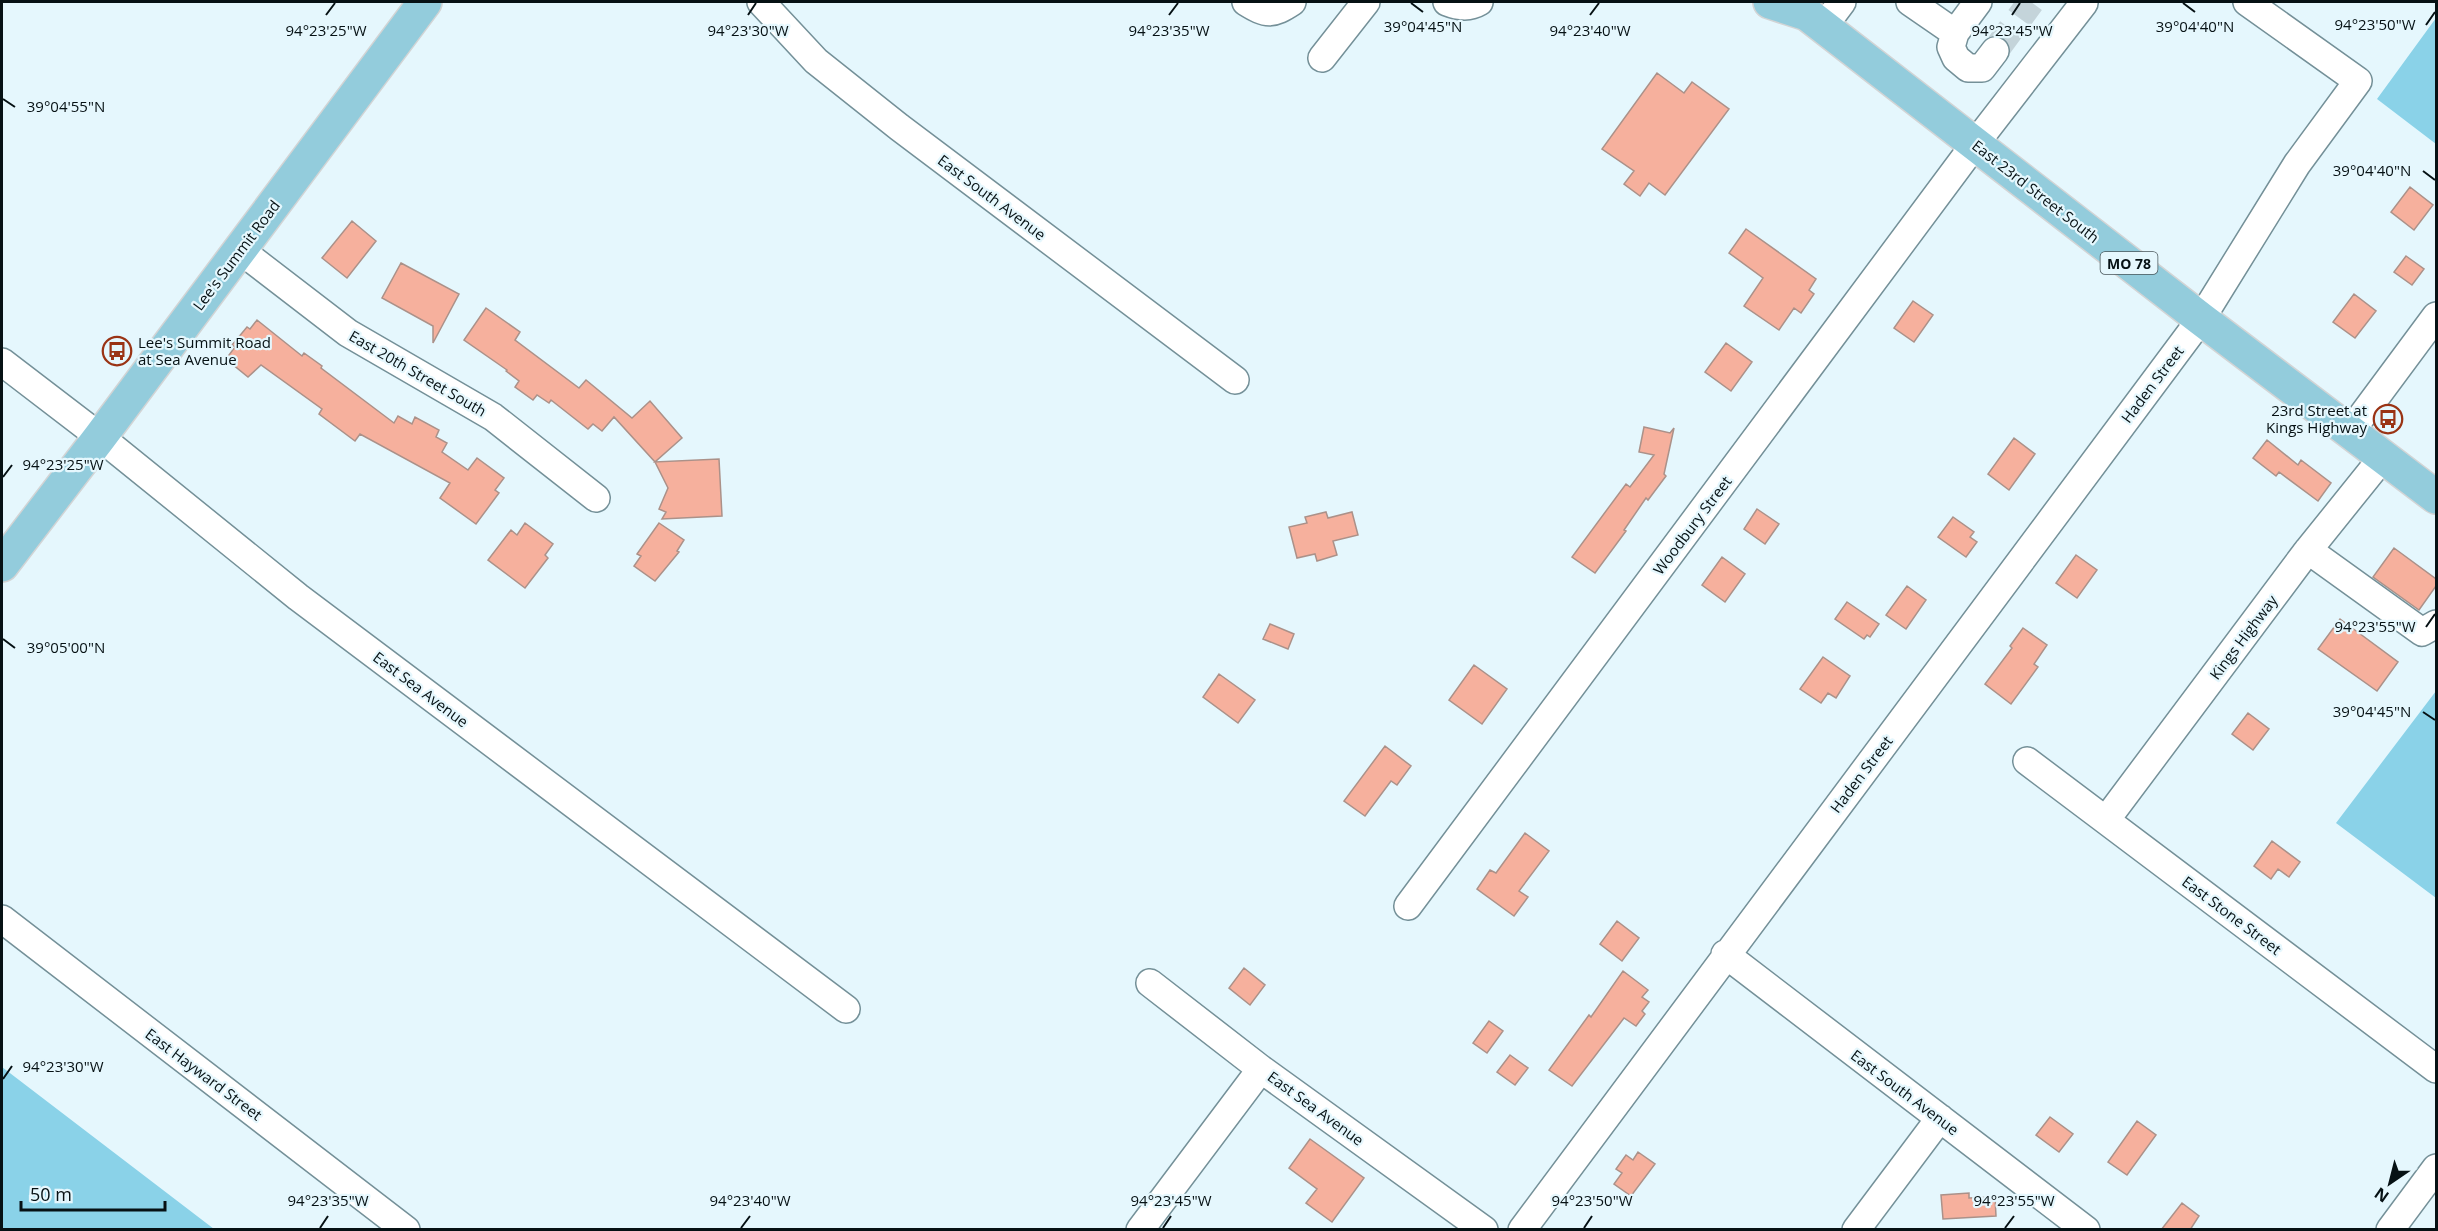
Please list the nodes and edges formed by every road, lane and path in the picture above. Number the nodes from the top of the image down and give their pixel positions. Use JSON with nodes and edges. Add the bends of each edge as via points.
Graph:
{"nodes":[{"id":1,"x":425,"y":2,"type":"edge"},
{"id":2,"x":761,"y":2,"type":"edge"},
{"id":3,"x":1246,"y":2,"type":"edge"},
{"id":4,"x":1292,"y":2,"type":"edge"},
{"id":5,"x":1366,"y":2,"type":"edge"},
{"id":6,"x":1447,"y":2,"type":"edge"},
{"id":7,"x":1479,"y":2,"type":"edge"},
{"id":8,"x":1770,"y":2,"type":"edge"},
{"id":9,"x":1910,"y":2,"type":"edge"},
{"id":10,"x":1978,"y":2,"type":"edge"},
{"id":11,"x":2247,"y":2,"type":"edge"},
{"id":12,"x":2084,"y":3,"type":"edge"},
{"id":13,"x":1818,"y":11,"type":"edge"},
{"id":14,"x":1955,"y":33,"type":"junction"},
{"id":15,"x":1995,"y":51,"type":"tunnel mouth"},
{"id":16,"x":1322,"y":58,"type":"dead end"},
{"id":17,"x":1975,"y":144,"type":"junction"},
{"id":18,"x":240,"y":250,"type":"junction"},
{"id":19,"x":2436,"y":316,"type":"edge"},
{"id":20,"x":2200,"y":319,"type":"junction"},
{"id":21,"x":2,"y":362,"type":"edge"},
{"id":22,"x":1235,"y":380,"type":"dead end"},
{"id":23,"x":2350,"y":432,"type":"junction"},
{"id":24,"x":100,"y":437,"type":"junction"},
{"id":25,"x":2384,"y":457,"type":"junction"},
{"id":26,"x":2436,"y":497,"type":"edge"},
{"id":27,"x":596,"y":498,"type":"dead end"},
{"id":28,"x":2308,"y":550,"type":"junction"},
{"id":29,"x":2,"y":565,"type":"edge"},
{"id":30,"x":2436,"y":624,"type":"edge"},
{"id":31,"x":2027,"y":761,"type":"dead end"},
{"id":32,"x":2106,"y":820,"type":"junction"},
{"id":33,"x":1408,"y":906,"type":"dead end"},
{"id":34,"x":2,"y":920,"type":"edge"},
{"id":35,"x":1725,"y":954,"type":"junction"},
{"id":36,"x":1150,"y":983,"type":"dead end"},
{"id":37,"x":846,"y":1009,"type":"dead end"},
{"id":38,"x":1261,"y":1069,"type":"junction"},
{"id":39,"x":2436,"y":1069,"type":"edge"},
{"id":40,"x":1940,"y":1119,"type":"junction"},
{"id":41,"x":2436,"y":1168,"type":"edge"},
{"id":42,"x":406,"y":1230,"type":"edge"},
{"id":43,"x":1140,"y":1230,"type":"edge"},
{"id":44,"x":1484,"y":1230,"type":"edge"},
{"id":45,"x":1522,"y":1230,"type":"edge"},
{"id":46,"x":1856,"y":1230,"type":"edge"},
{"id":47,"x":2086,"y":1230,"type":"edge"},
{"id":48,"x":2390,"y":1230,"type":"edge"}],
"edges":[{"from":1,"to":18,"type":"main road","name":"Lee's Summit Road"},
{"from":2,"to":22,"type":"street","name":"East South Avenue","via":[[816,61],[853,91]]},
{"from":3,"to":4,"type":"street","via":[[1261,11],[1275,12]]},
{"from":5,"to":16,"type":"street"},
{"from":6,"to":7,"type":"street","via":[[1458,6]]},
{"from":8,"to":13,"type":"main road","name":"East 23rd Street South","number":"MO 78"},
{"from":9,"to":14,"type":"street"},
{"from":10,"to":14,"type":"street"},
{"from":11,"to":20,"type":"street","name":"Haden Street","via":[[2358,81],[2297,165]]},
{"from":12,"to":17,"type":"street","name":"Woodbury Street"},
{"from":13,"to":17,"type":"main road","name":"East 23rd Street South","number":"MO 78"},
{"from":14,"to":15,"type":"street","via":[[1951,47],[1956,58],[1968,68],[1982,68]]},
{"from":17,"to":20,"type":"main road","name":"East 23rd Street South","number":"MO 78"},
{"from":17,"to":33,"type":"street","name":"Woodbury Street"},
{"from":18,"to":24,"type":"main road","name":"Lee's Summit Road"},
{"from":18,"to":27,"type":"street","name":"East 20th Street South","via":[[348,333],[493,417]]},
{"from":19,"to":23,"type":"street"},
{"from":20,"to":23,"type":"main road","name":"East 23rd Street South","number":"MO 78"},
{"from":20,"to":35,"type":"street","name":"Haden Street"},
{"from":21,"to":24,"type":"street","name":"East Sea Avenue"},
{"from":23,"to":25,"type":"main road","name":"East 23rd Street South","number":"MO 78"},
{"from":24,"to":29,"type":"main road","name":"Lee's Summit Road"},
{"from":24,"to":37,"type":"street","name":"East Sea Avenue","via":[[298,597]]},
{"from":25,"to":26,"type":"main road","name":"East 23rd Street South","number":"MO 78"},
{"from":25,"to":28,"type":"street","name":"Kings Highway"},
{"from":28,"to":30,"type":"street","via":[[2422,632]]},
{"from":28,"to":32,"type":"street","name":"Kings Highway"},
{"from":31,"to":32,"type":"street","name":"East Stone Street"},
{"from":32,"to":39,"type":"street","name":"East Stone Street"},
{"from":34,"to":42,"type":"street","name":"East Hayward Street"},
{"from":35,"to":40,"type":"street","name":"East South Avenue"},
{"from":35,"to":45,"type":"street","name":"Haden Street"},
{"from":36,"to":38,"type":"street","name":"East Sea Avenue"},
{"from":38,"to":43,"type":"street"},
{"from":38,"to":44,"type":"street","name":"East Sea Avenue"},
{"from":40,"to":46,"type":"street"},
{"from":40,"to":47,"type":"street","name":"East South Avenue"},
{"from":41,"to":48,"type":"street"}]}
